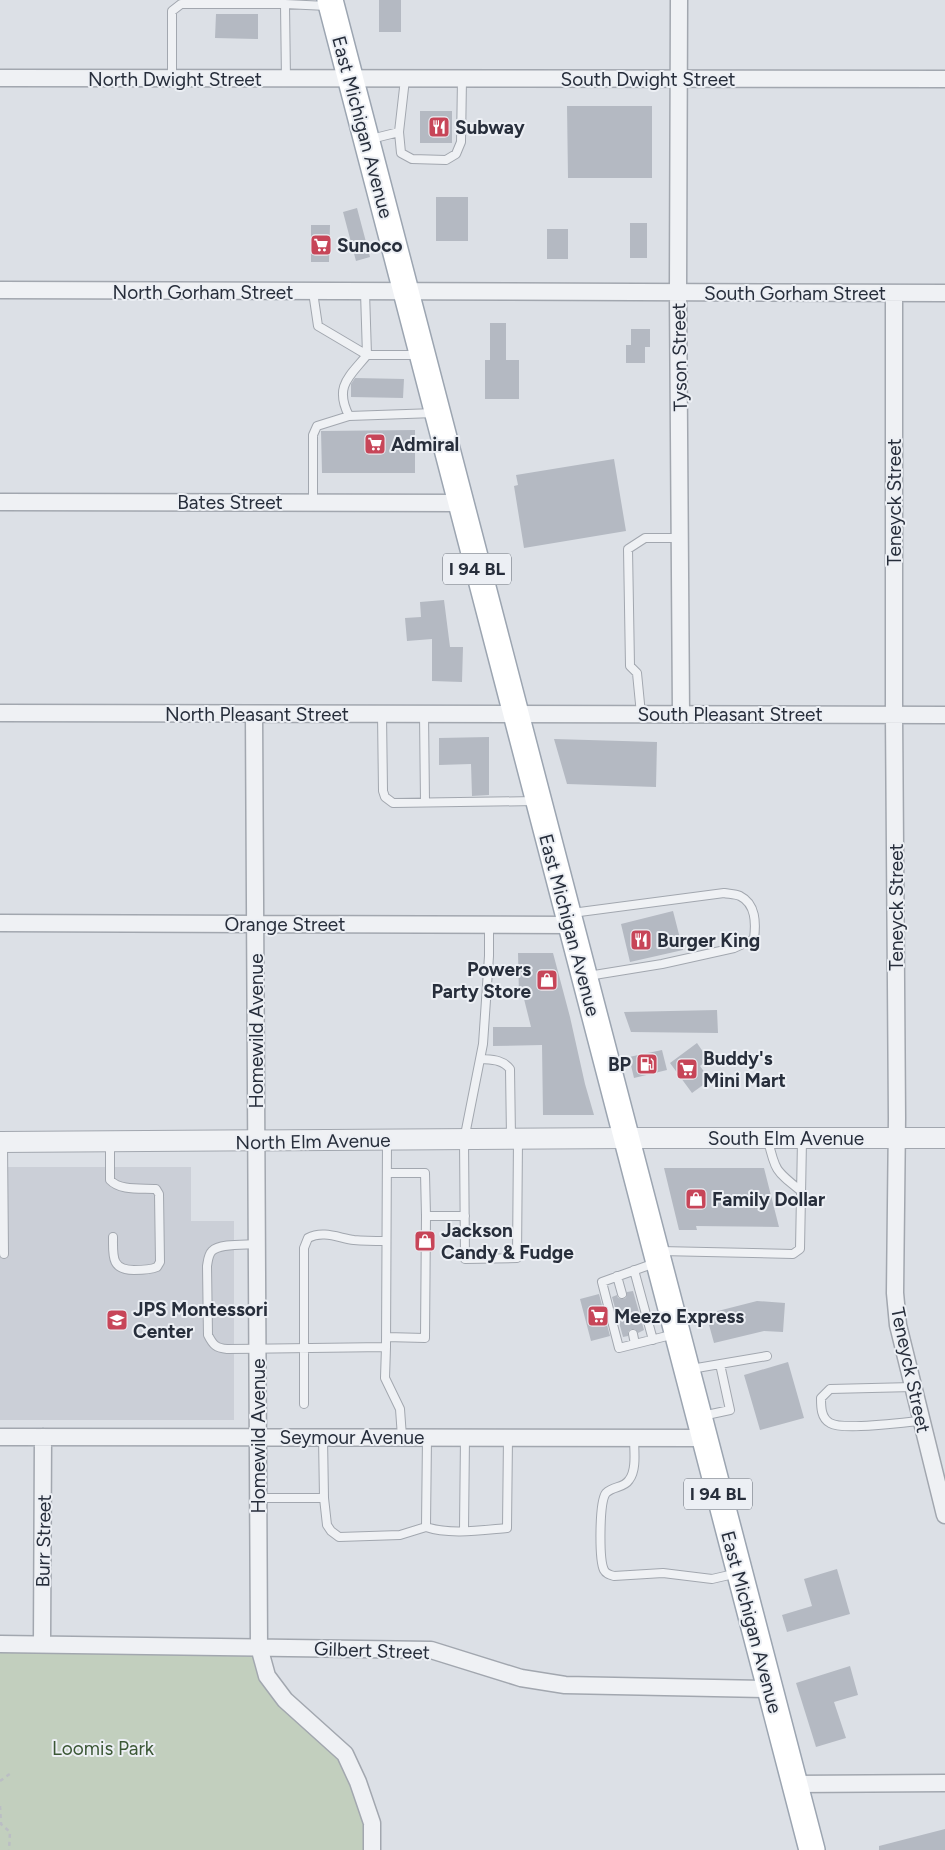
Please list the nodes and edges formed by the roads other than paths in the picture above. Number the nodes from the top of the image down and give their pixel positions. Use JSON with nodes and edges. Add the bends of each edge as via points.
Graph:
{"nodes":[{"id":1,"x":679,"y":0,"type":"edge"},
{"id":2,"x":330,"y":3,"type":"edge"},
{"id":3,"x":285,"y":4,"type":"junction"},
{"id":4,"x":0,"y":78,"type":"edge"},
{"id":5,"x":172,"y":78,"type":"junction"},
{"id":6,"x":350,"y":79,"type":"junction"},
{"id":7,"x":405,"y":79,"type":"junction"},
{"id":8,"x":462,"y":79,"type":"junction"},
{"id":9,"x":680,"y":79,"type":"junction"},
{"id":10,"x":945,"y":79,"type":"edge"},
{"id":11,"x":286,"y":80,"type":"junction"},
{"id":12,"x":399,"y":132,"type":"junction"},
{"id":13,"x":366,"y":140,"type":"junction"},
{"id":14,"x":0,"y":290,"type":"edge"},
{"id":15,"x":313,"y":292,"type":"junction"},
{"id":16,"x":365,"y":292,"type":"junction"},
{"id":17,"x":405,"y":292,"type":"junction"},
{"id":18,"x":678,"y":293,"type":"junction"},
{"id":19,"x":894,"y":293,"type":"junction"},
{"id":20,"x":945,"y":293,"type":"edge"},
{"id":21,"x":367,"y":355,"type":"junction"},
{"id":22,"x":422,"y":355,"type":"junction"},
{"id":23,"x":437,"y":413,"type":"junction"},
{"id":24,"x":349,"y":416,"type":"junction"},
{"id":25,"x":0,"y":502,"type":"edge"},
{"id":26,"x":313,"y":503,"type":"junction"},
{"id":27,"x":460,"y":503,"type":"junction"},
{"id":28,"x":680,"y":538,"type":"junction"},
{"id":29,"x":0,"y":713,"type":"edge"},
{"id":30,"x":254,"y":714,"type":"junction"},
{"id":31,"x":382,"y":714,"type":"junction"},
{"id":32,"x":424,"y":714,"type":"junction"},
{"id":33,"x":515,"y":714,"type":"junction"},
{"id":34,"x":641,"y":714,"type":"junction"},
{"id":35,"x":681,"y":714,"type":"junction"},
{"id":36,"x":894,"y":715,"type":"junction"},
{"id":37,"x":945,"y":715,"type":"edge"},
{"id":38,"x":538,"y":801,"type":"junction"},
{"id":39,"x":425,"y":802,"type":"junction"},
{"id":40,"x":569,"y":919,"type":"junction"},
{"id":41,"x":0,"y":923,"type":"edge"},
{"id":42,"x":256,"y":924,"type":"junction"},
{"id":43,"x":489,"y":924,"type":"junction"},
{"id":44,"x":584,"y":977,"type":"junction"},
{"id":45,"x":480,"y":1059,"type":"junction"},
{"id":46,"x":626,"y":1138,"type":"junction"},
{"id":47,"x":767,"y":1138,"type":"junction"},
{"id":48,"x":802,"y":1138,"type":"junction"},
{"id":49,"x":897,"y":1138,"type":"junction"},
{"id":50,"x":945,"y":1138,"type":"edge"},
{"id":51,"x":515,"y":1139,"type":"junction"},
{"id":52,"x":387,"y":1140,"type":"junction"},
{"id":53,"x":464,"y":1140,"type":"junction"},
{"id":54,"x":1,"y":1142,"type":"edge"},
{"id":55,"x":110,"y":1142,"type":"junction"},
{"id":56,"x":255,"y":1142,"type":"junction"},
{"id":57,"x":387,"y":1174,"type":"junction"},
{"id":58,"x":801,"y":1191,"type":"junction"},
{"id":59,"x":426,"y":1216,"type":"junction"},
{"id":60,"x":465,"y":1216,"type":"junction"},
{"id":61,"x":113,"y":1237,"type":"dead end"},
{"id":62,"x":386,"y":1241,"type":"junction"},
{"id":63,"x":256,"y":1244,"type":"junction"},
{"id":64,"x":4,"y":1254,"type":"dead end"},
{"id":65,"x":657,"y":1256,"type":"junction"},
{"id":66,"x":634,"y":1270,"type":"junction"},
{"id":67,"x":617,"y":1276,"type":"junction"},
{"id":68,"x":622,"y":1294,"type":"dead end"},
{"id":69,"x":633,"y":1334,"type":"dead end"},
{"id":70,"x":677,"y":1334,"type":"junction"},
{"id":71,"x":386,"y":1337,"type":"junction"},
{"id":72,"x":653,"y":1340,"type":"junction"},
{"id":73,"x":635,"y":1344,"type":"junction"},
{"id":74,"x":386,"y":1347,"type":"junction"},
{"id":75,"x":305,"y":1348,"type":"junction"},
{"id":76,"x":257,"y":1349,"type":"junction"},
{"id":77,"x":767,"y":1356,"type":"dead end"},
{"id":78,"x":720,"y":1364,"type":"junction"},
{"id":79,"x":686,"y":1370,"type":"junction"},
{"id":80,"x":914,"y":1387,"type":"junction"},
{"id":81,"x":304,"y":1404,"type":"dead end"},
{"id":82,"x":921,"y":1421,"type":"junction"},
{"id":83,"x":701,"y":1428,"type":"junction"},
{"id":84,"x":0,"y":1437,"type":"edge"},
{"id":85,"x":43,"y":1437,"type":"junction"},
{"id":86,"x":258,"y":1437,"type":"junction"},
{"id":87,"x":322,"y":1437,"type":"junction"},
{"id":88,"x":402,"y":1437,"type":"junction"},
{"id":89,"x":427,"y":1437,"type":"junction"},
{"id":90,"x":465,"y":1437,"type":"junction"},
{"id":91,"x":508,"y":1437,"type":"junction"},
{"id":92,"x":634,"y":1438,"type":"junction"},
{"id":93,"x":258,"y":1498,"type":"junction"},
{"id":94,"x":324,"y":1498,"type":"junction"},
{"id":95,"x":945,"y":1515,"type":"edge"},
{"id":96,"x":426,"y":1527,"type":"junction"},
{"id":97,"x":464,"y":1530,"type":"junction"},
{"id":98,"x":739,"y":1572,"type":"junction"},
{"id":99,"x":0,"y":1644,"type":"edge"},
{"id":100,"x":42,"y":1644,"type":"junction"},
{"id":101,"x":259,"y":1647,"type":"junction"},
{"id":102,"x":770,"y":1689,"type":"junction"},
{"id":103,"x":945,"y":1783,"type":"edge"},
{"id":104,"x":794,"y":1784,"type":"junction"},
{"id":105,"x":372,"y":1850,"type":"edge"},
{"id":106,"x":812,"y":1850,"type":"edge"}],
"edges":[{"from":1,"to":9,"type":"street","name":"Tyson Street"},
{"from":2,"to":3,"type":"lane"},
{"from":2,"to":6,"type":"main road","name":"East Michigan Avenue","number":"I 94 BL"},
{"from":3,"to":5,"type":"lane","via":[[182,4],[172,11]]},
{"from":3,"to":11,"type":"lane"},
{"from":4,"to":5,"type":"street","name":"North Dwight Street"},
{"from":5,"to":11,"type":"street","name":"North Dwight Street"},
{"from":6,"to":7,"type":"street","name":"South Dwight Street"},
{"from":6,"to":11,"type":"street","name":"North Dwight Street"},
{"from":6,"to":13,"type":"main road","name":"East Michigan Avenue","number":"I 94 BL"},
{"from":7,"to":8,"type":"street","name":"South Dwight Street"},
{"from":7,"to":12,"type":"lane"},
{"from":8,"to":9,"type":"street","name":"South Dwight Street"},
{"from":8,"to":12,"type":"lane","via":[[461,142],[456,154],[446,160],[412,159],[401,153]]},
{"from":9,"to":10,"type":"street","name":"South Dwight Street"},
{"from":9,"to":18,"type":"street","name":"Tyson Street"},
{"from":12,"to":13,"type":"lane"},
{"from":13,"to":17,"type":"main road","name":"East Michigan Avenue","number":"I 94 BL"},
{"from":14,"to":15,"type":"street","name":"North Gorham Street"},
{"from":15,"to":16,"type":"street","name":"North Gorham Street"},
{"from":15,"to":21,"type":"lane","via":[[318,326]]},
{"from":16,"to":17,"type":"street","name":"North Gorham Street"},
{"from":16,"to":21,"type":"lane"},
{"from":17,"to":18,"type":"street","name":"South Gorham Street"},
{"from":17,"to":22,"type":"main road","name":"East Michigan Avenue","number":"I 94 BL"},
{"from":18,"to":19,"type":"street","name":"South Gorham Street"},
{"from":18,"to":28,"type":"street","name":"Tyson Street"},
{"from":19,"to":20,"type":"street","name":"South Gorham Street"},
{"from":19,"to":36,"type":"street","name":"Teneyck Street"},
{"from":21,"to":22,"type":"lane"},
{"from":21,"to":24,"type":"lane","via":[[344,383],[343,404]]},
{"from":22,"to":23,"type":"main road","name":"East Michigan Avenue","number":"I 94 BL"},
{"from":23,"to":24,"type":"lane"},
{"from":23,"to":27,"type":"main road","name":"East Michigan Avenue","number":"I 94 BL"},
{"from":24,"to":26,"type":"lane","via":[[317,426],[313,435]]},
{"from":25,"to":26,"type":"street","name":"Bates Street"},
{"from":26,"to":27,"type":"street","name":"Bates Street"},
{"from":27,"to":33,"type":"main road","name":"East Michigan Avenue","number":"I 94 BL"},
{"from":28,"to":34,"type":"lane","via":[[645,538],[628,549],[630,666],[637,673]]},
{"from":28,"to":35,"type":"street","name":"Tyson Street"},
{"from":29,"to":30,"type":"street","name":"North Pleasant Street"},
{"from":30,"to":31,"type":"street","name":"North Pleasant Street"},
{"from":30,"to":42,"type":"street","name":"Homewild Avenue"},
{"from":31,"to":32,"type":"street","name":"North Pleasant Street"},
{"from":31,"to":39,"type":"lane","via":[[385,797],[393,803]]},
{"from":32,"to":33,"type":"street","name":"North Pleasant Street"},
{"from":32,"to":39,"type":"lane"},
{"from":33,"to":34,"type":"street","name":"South Pleasant Street"},
{"from":33,"to":38,"type":"main road","name":"East Michigan Avenue","number":"I 94 BL"},
{"from":34,"to":35,"type":"street","name":"South Pleasant Street"},
{"from":35,"to":36,"type":"street","name":"South Pleasant Street"},
{"from":36,"to":37,"type":"street","name":"South Pleasant Street"},
{"from":36,"to":49,"type":"street","name":"Teneyck Street"},
{"from":38,"to":39,"type":"lane"},
{"from":38,"to":40,"type":"main road","name":"East Michigan Avenue","number":"I 94 BL"},
{"from":40,"to":43,"type":"street","name":"Orange Street"},
{"from":40,"to":44,"type":"main road","name":"East Michigan Avenue","number":"I 94 BL"},
{"from":40,"to":44,"type":"lane","via":[[724,893],[740,896],[751,906],[756,924],[754,938],[734,948]]},
{"from":41,"to":42,"type":"street","name":"Orange Street"},
{"from":42,"to":43,"type":"street","name":"Orange Street"},
{"from":42,"to":56,"type":"street","name":"Homewild Avenue"},
{"from":43,"to":45,"type":"lane"},
{"from":44,"to":46,"type":"main road","name":"East Michigan Avenue","number":"I 94 BL"},
{"from":45,"to":51,"type":"lane","via":[[505,1063],[510,1069]]},
{"from":45,"to":53,"type":"lane"},
{"from":46,"to":47,"type":"street","name":"South Elm Avenue"},
{"from":46,"to":51,"type":"street","name":"North Elm Avenue"},
{"from":46,"to":65,"type":"main road","name":"East Michigan Avenue","number":"I 94 BL"},
{"from":47,"to":48,"type":"street","name":"South Elm Avenue"},
{"from":47,"to":58,"type":"lane","via":[[772,1163]]},
{"from":48,"to":49,"type":"street","name":"South Elm Avenue"},
{"from":48,"to":58,"type":"lane"},
{"from":49,"to":50,"type":"street","name":"South Elm Avenue"},
{"from":49,"to":80,"type":"street","name":"Teneyck Street","via":[[895,1293],[898,1325]]},
{"from":51,"to":53,"type":"street","name":"North Elm Avenue"},
{"from":51,"to":60,"type":"lane","via":[[517,1258],[465,1259]]},
{"from":52,"to":53,"type":"street","name":"North Elm Avenue"},
{"from":52,"to":56,"type":"street","name":"North Elm Avenue"},
{"from":52,"to":57,"type":"lane"},
{"from":53,"to":60,"type":"lane"},
{"from":54,"to":55,"type":"street","name":"North Elm Avenue"},
{"from":54,"to":64,"type":"lane"},
{"from":55,"to":56,"type":"street","name":"North Elm Avenue"},
{"from":55,"to":61,"type":"lane","via":[[110,1180],[113,1184],[156,1189],[159,1194],[158,1267],[126,1270],[116,1265]]},
{"from":56,"to":63,"type":"street","name":"Homewild Avenue"},
{"from":57,"to":59,"type":"lane","via":[[425,1173]]},
{"from":57,"to":62,"type":"lane"},
{"from":58,"to":65,"type":"lane","via":[[800,1249],[793,1254]]},
{"from":59,"to":60,"type":"lane"},
{"from":59,"to":71,"type":"lane","via":[[425,1338]]},
{"from":62,"to":71,"type":"lane"},
{"from":62,"to":75,"type":"lane","via":[[353,1240],[325,1234],[308,1238],[304,1248]]},
{"from":63,"to":76,"type":"street","name":"Homewild Avenue"},
{"from":63,"to":76,"type":"lane","via":[[218,1248],[212,1251],[207,1266],[208,1335],[212,1344],[227,1349]]},
{"from":65,"to":66,"type":"lane"},
{"from":65,"to":70,"type":"main road","name":"East Michigan Avenue","number":"I 94 BL"},
{"from":66,"to":67,"type":"lane"},
{"from":66,"to":72,"type":"lane"},
{"from":67,"to":68,"type":"lane"},
{"from":67,"to":73,"type":"lane","via":[[602,1282],[619,1348]]},
{"from":69,"to":73,"type":"lane"},
{"from":70,"to":72,"type":"lane"},
{"from":70,"to":79,"type":"main road","name":"East Michigan Avenue","number":"I 94 BL"},
{"from":71,"to":74,"type":"lane"},
{"from":72,"to":73,"type":"lane"},
{"from":74,"to":75,"type":"lane"},
{"from":74,"to":88,"type":"lane","via":[[385,1378],[400,1408]]},
{"from":75,"to":76,"type":"lane"},
{"from":75,"to":81,"type":"lane"},
{"from":76,"to":86,"type":"street","name":"Homewild Avenue"},
{"from":77,"to":78,"type":"lane"},
{"from":78,"to":79,"type":"lane"},
{"from":78,"to":83,"type":"lane","via":[[730,1410]]},
{"from":79,"to":83,"type":"main road","name":"East Michigan Avenue","number":"I 94 BL"},
{"from":80,"to":82,"type":"street","name":"Teneyck Street"},
{"from":80,"to":82,"type":"lane","via":[[830,1389],[820,1398],[822,1413],[829,1423],[843,1426]]},
{"from":82,"to":95,"type":"street","name":"Teneyck Street"},
{"from":83,"to":92,"type":"street","name":"Seymour Avenue"},
{"from":83,"to":98,"type":"main road","name":"East Michigan Avenue","number":"I 94 BL"},
{"from":84,"to":85,"type":"street","name":"Seymour Avenue"},
{"from":85,"to":86,"type":"street","name":"Seymour Avenue"},
{"from":85,"to":100,"type":"street","name":"Burr Street"},
{"from":86,"to":87,"type":"street","name":"Seymour Avenue"},
{"from":86,"to":93,"type":"street","name":"Homewild Avenue"},
{"from":87,"to":88,"type":"street","name":"Seymour Avenue"},
{"from":87,"to":94,"type":"lane"},
{"from":88,"to":89,"type":"street","name":"Seymour Avenue"},
{"from":89,"to":90,"type":"street","name":"Seymour Avenue"},
{"from":89,"to":96,"type":"lane"},
{"from":90,"to":91,"type":"street","name":"Seymour Avenue"},
{"from":90,"to":97,"type":"lane"},
{"from":91,"to":92,"type":"street","name":"Seymour Avenue"},
{"from":91,"to":97,"type":"lane","via":[[507,1528]]},
{"from":92,"to":98,"type":"lane","via":[[630,1479],[623,1486],[606,1493],[602,1501],[604,1570],[614,1576],[664,1573],[712,1579]]},
{"from":93,"to":94,"type":"lane"},
{"from":93,"to":101,"type":"street","name":"Homewild Avenue"},
{"from":94,"to":96,"type":"lane","via":[[327,1525],[339,1537],[400,1535]]},
{"from":96,"to":97,"type":"lane"},
{"from":98,"to":102,"type":"main road","name":"East Michigan Avenue","number":"I 94 BL"},
{"from":99,"to":100,"type":"street","name":"Gilbert Street"},
{"from":100,"to":101,"type":"street","name":"Gilbert Street"},
{"from":101,"to":102,"type":"street","name":"Gilbert Street","via":[[431,1650],[520,1678],[565,1685]]},
{"from":101,"to":105,"type":"street","name":"Homewild Avenue","via":[[267,1676],[285,1700],[345,1754],[372,1823]]},
{"from":102,"to":104,"type":"main road","name":"East Michigan Avenue","number":"I 94 BL"},
{"from":103,"to":104,"type":"street"},
{"from":104,"to":106,"type":"main road","name":"East Michigan Avenue","number":"I 94 BL"}]}
